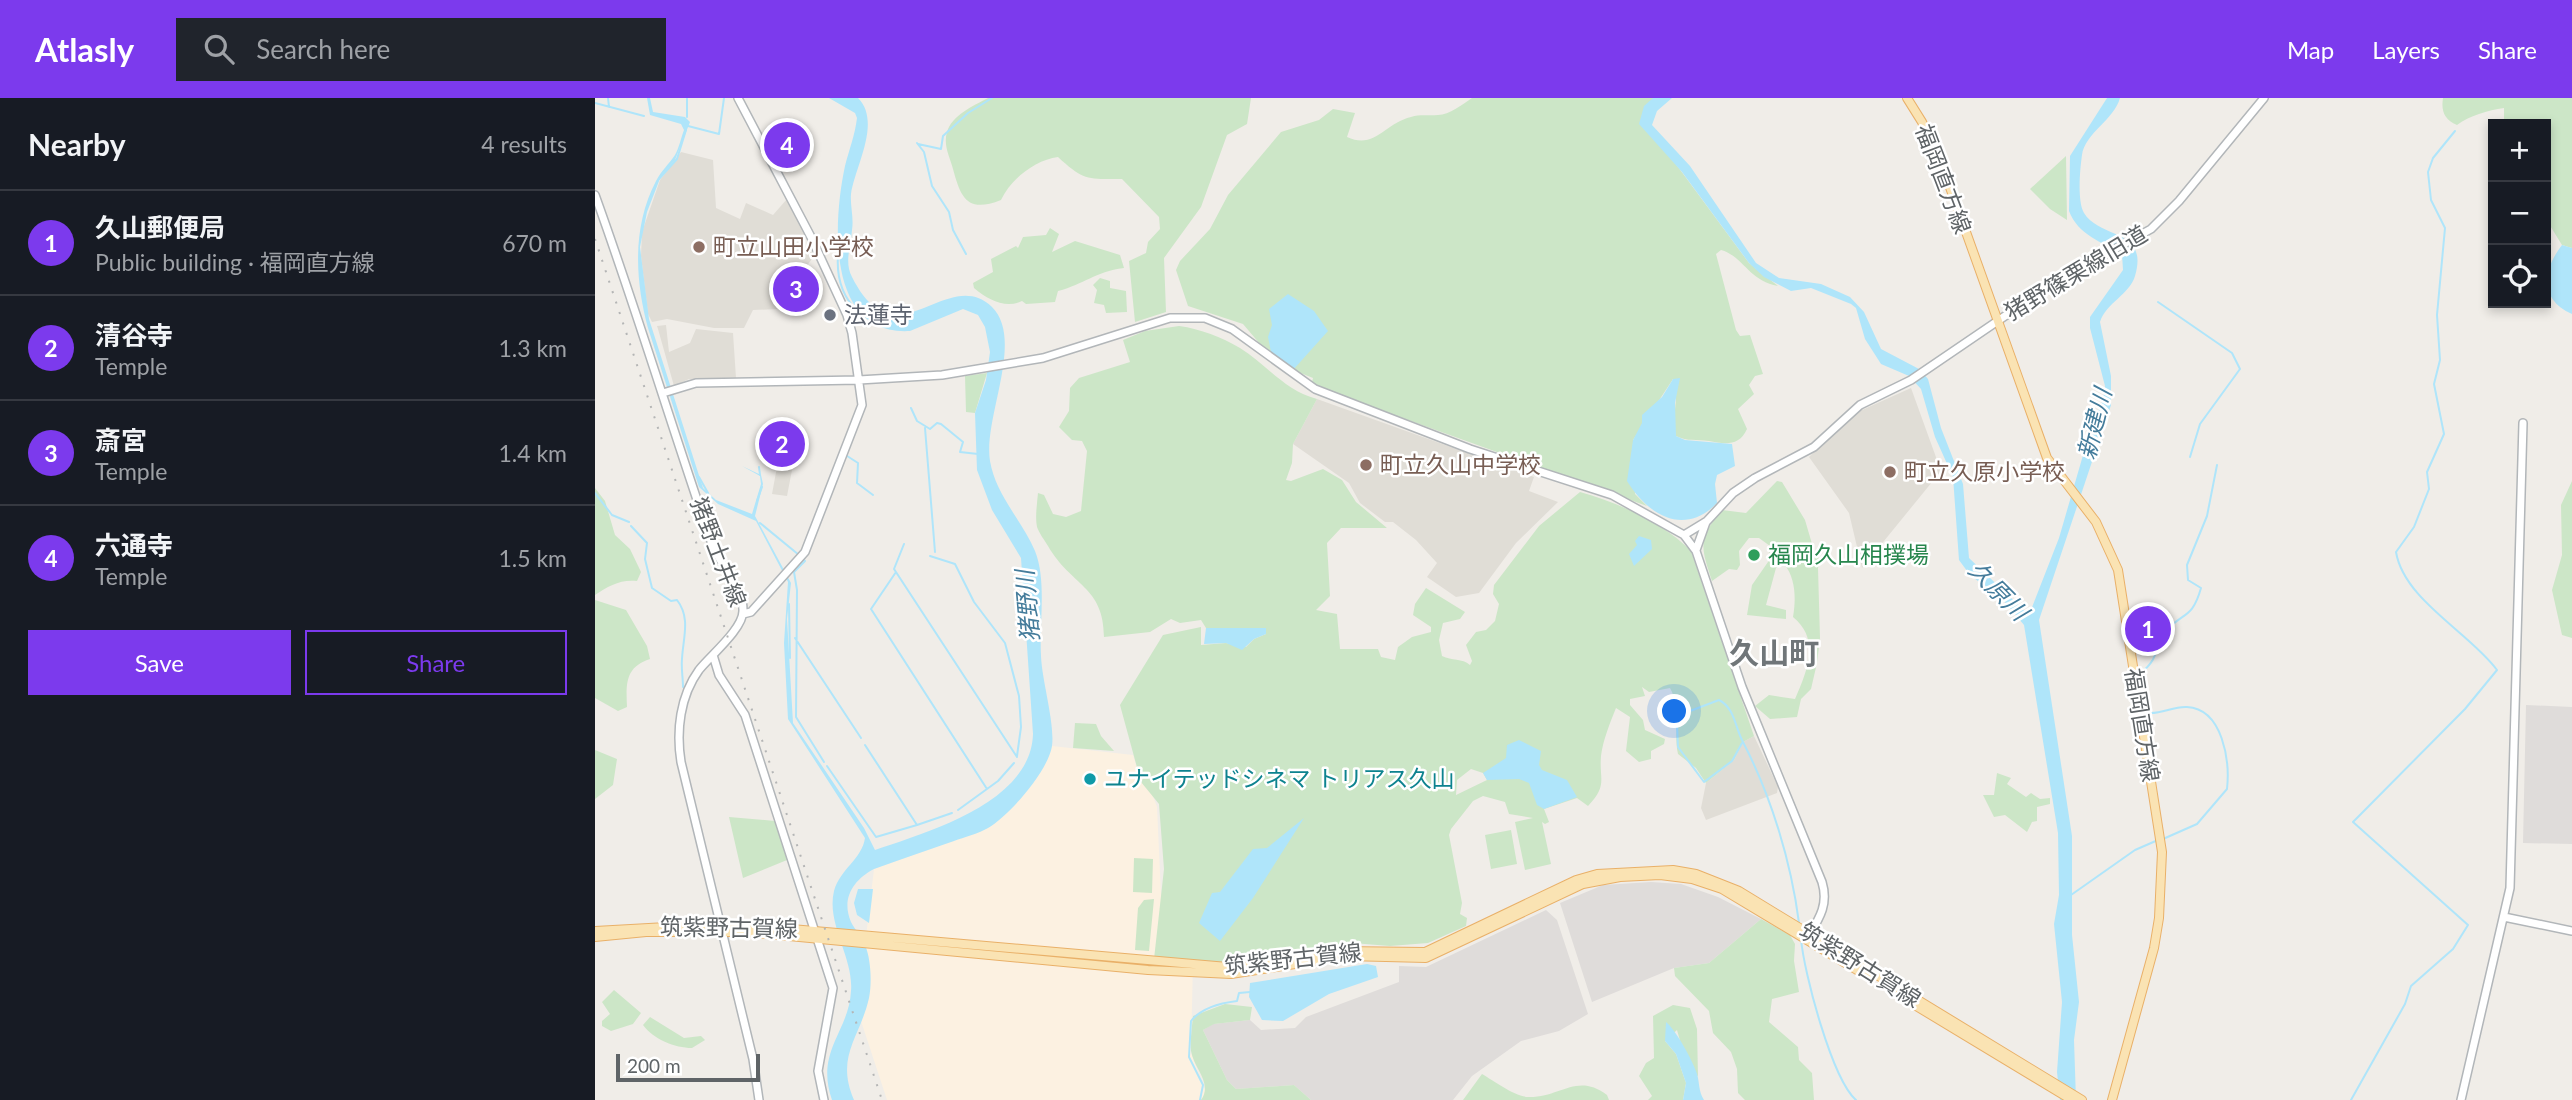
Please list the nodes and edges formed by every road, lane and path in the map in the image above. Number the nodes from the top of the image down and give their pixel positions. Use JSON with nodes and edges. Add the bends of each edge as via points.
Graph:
{"nodes":[{"id":1,"x":738,"y":98,"type":"edge"},
{"id":2,"x":1907,"y":98,"type":"edge"},
{"id":3,"x":2264,"y":98,"type":"edge"},
{"id":4,"x":595,"y":195,"type":"edge"},
{"id":5,"x":1996,"y":320,"type":"junction"},
{"id":6,"x":859,"y":380,"type":"junction"},
{"id":7,"x":668,"y":391,"type":"junction"},
{"id":8,"x":2523,"y":423,"type":"dead end"},
{"id":9,"x":1707,"y":521,"type":"junction"},
{"id":10,"x":1684,"y":535,"type":"junction"},
{"id":11,"x":1696,"y":551,"type":"junction"},
{"id":12,"x":743,"y":614,"type":"junction"},
{"id":13,"x":713,"y":655,"type":"junction"},
{"id":14,"x":2504,"y":917,"type":"junction"},
{"id":15,"x":721,"y":928,"type":"junction"},
{"id":16,"x":595,"y":931,"type":"edge"},
{"id":17,"x":2572,"y":931,"type":"edge"},
{"id":18,"x":817,"y":934,"type":"junction"},
{"id":19,"x":595,"y":937,"type":"edge"},
{"id":20,"x":1808,"y":937,"type":"junction"},
{"id":21,"x":2073,"y":1097,"type":"edge"},
{"id":22,"x":759,"y":1100,"type":"edge"},
{"id":23,"x":824,"y":1100,"type":"edge"},
{"id":24,"x":2082,"y":1100,"type":"edge"},
{"id":25,"x":2112,"y":1100,"type":"edge"},
{"id":26,"x":2461,"y":1100,"type":"edge"}],
"edges":[{"from":1,"to":6,"type":"street","via":[[839,295],[852,333]]},
{"from":2,"to":5,"type":"main road","name":"福岡直方線","via":[[1935,149]]},
{"from":3,"to":5,"type":"street","name":"猪野篠栗線旧道","via":[[2179,201],[2134,241]]},
{"from":4,"to":7,"type":"street","name":"猪野土井線"},
{"from":5,"to":9,"type":"street","name":"猪野篠栗線旧道","via":[[1912,380],[1860,405],[1814,447],[1755,478]]},
{"from":5,"to":25,"type":"main road","name":"福岡直方線","via":[[2055,471],[2104,536],[2118,570],[2162,852],[2153,956]]},
{"from":6,"to":7,"type":"street","via":[[696,383]]},
{"from":6,"to":10,"type":"street","via":[[1007,365],[1170,318],[1205,318],[1232,329],[1325,394],[1470,449],[1594,487]]},
{"from":6,"to":12,"type":"street","via":[[862,405],[858,421],[806,552],[751,612]]},
{"from":7,"to":12,"type":"street","name":"猪野土井線","via":[[714,548],[739,594]]},
{"from":8,"to":14,"type":"street","via":[[2512,848]]},
{"from":9,"to":10,"type":"street"},
{"from":9,"to":11,"type":"street"},
{"from":10,"to":11,"type":"street"},
{"from":11,"to":20,"type":"street","via":[[1742,687],[1822,882],[1825,904]]},
{"from":12,"to":13,"type":"street","name":"猪野土井線"},
{"from":13,"to":15,"type":"street","name":"猪野土井線","via":[[690,687],[678,740]]},
{"from":13,"to":18,"type":"street","via":[[719,675],[745,715]]},
{"from":14,"to":17,"type":"street"},
{"from":14,"to":26,"type":"street"},
{"from":15,"to":16,"type":"main road","name":"筑紫野古賀線"},
{"from":15,"to":18,"type":"main road","name":"筑紫野古賀線"},
{"from":15,"to":19,"type":"main road","name":"筑紫野古賀線"},
{"from":15,"to":22,"type":"street","name":"猪野土井線","via":[[754,1059]]},
{"from":18,"to":20,"type":"main road","name":"筑紫野古賀線","via":[[1231,975],[1346,956],[1426,958],[1583,884],[1660,875],[1722,889]]},
{"from":18,"to":23,"type":"street","via":[[832,988],[818,1071]]},
{"from":20,"to":21,"type":"main road","name":"筑紫野古賀線"},
{"from":21,"to":24,"type":"main road","name":"筑紫野古賀線"}]}
